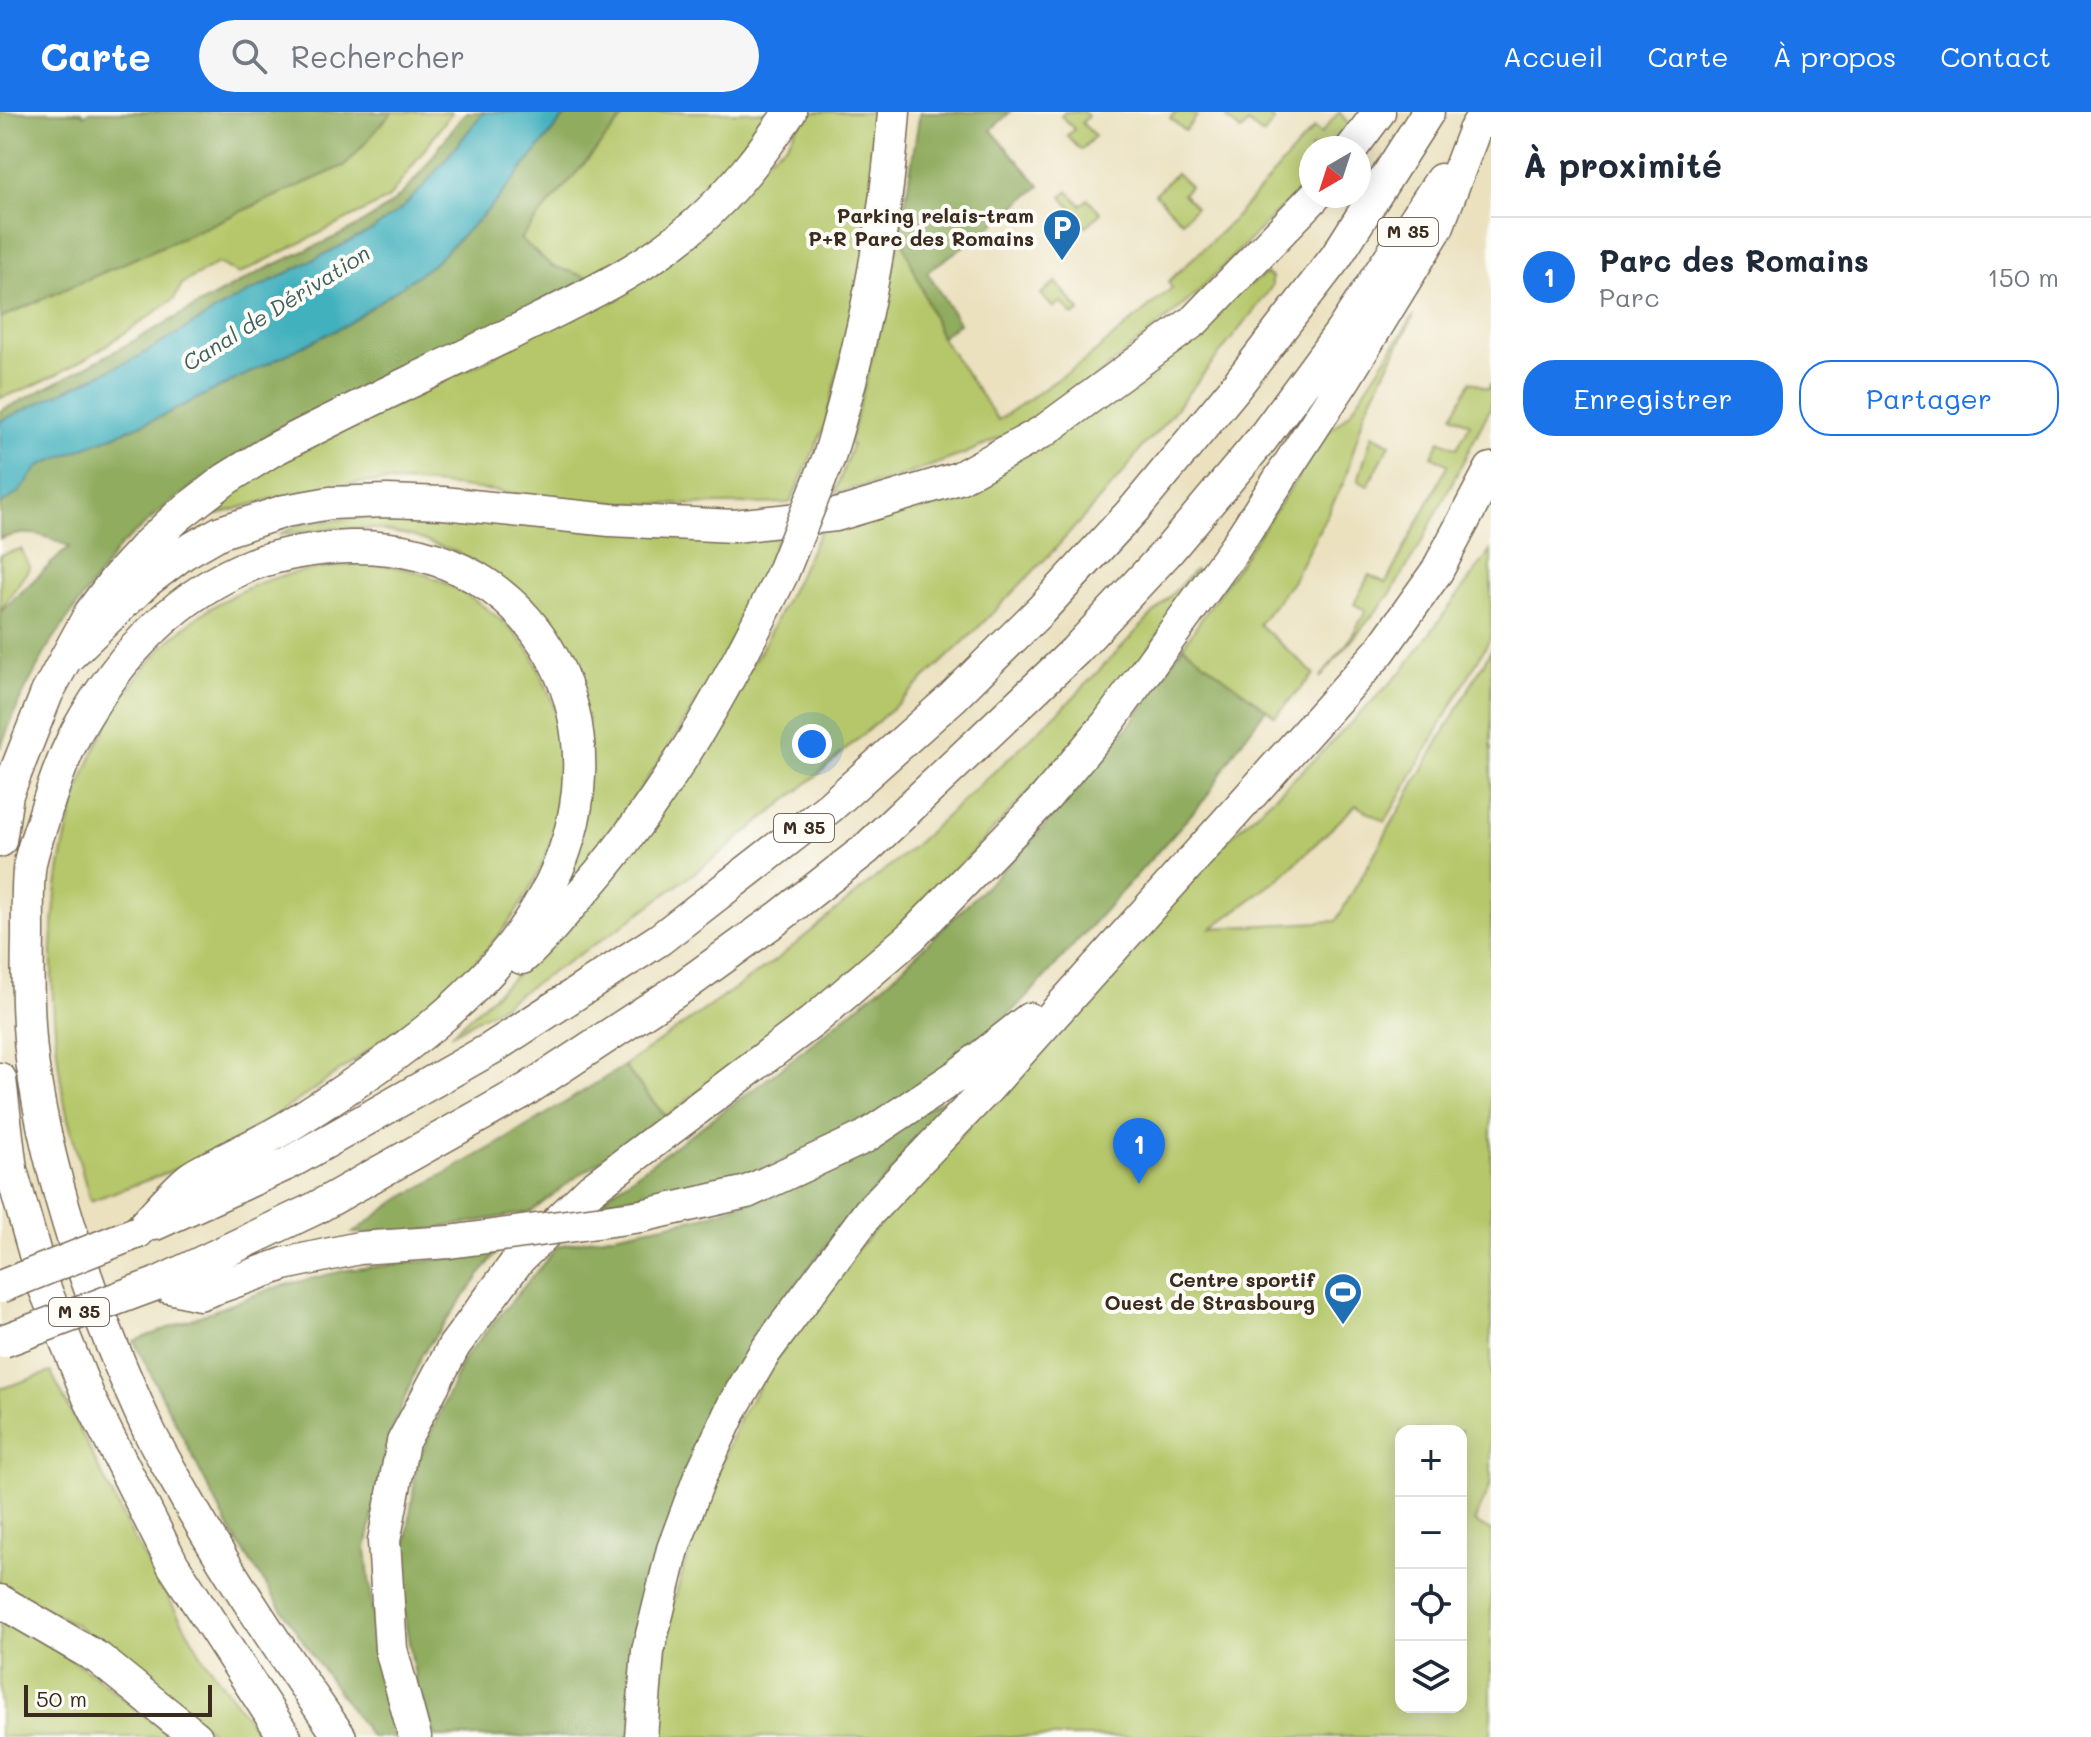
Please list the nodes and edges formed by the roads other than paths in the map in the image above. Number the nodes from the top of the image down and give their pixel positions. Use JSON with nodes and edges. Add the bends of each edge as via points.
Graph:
{"nodes":[{"id":1,"x":790,"y":112,"type":"edge"},
{"id":2,"x":894,"y":112,"type":"edge"},
{"id":3,"x":1379,"y":112,"type":"edge"},
{"id":4,"x":1428,"y":112,"type":"edge"},
{"id":5,"x":1479,"y":121,"type":"edge"},
{"id":6,"x":1361,"y":136,"type":"edge"},
{"id":7,"x":1303,"y":208,"type":"edge"},
{"id":8,"x":1491,"y":469,"type":"edge"},
{"id":9,"x":1491,"y":513,"type":"edge"},
{"id":10,"x":68,"y":657,"type":"junction"},
{"id":11,"x":1249,"y":797,"type":"junction"},
{"id":12,"x":0,"y":841,"type":"edge"},
{"id":13,"x":1095,"y":969,"type":"junction"},
{"id":14,"x":481,"y":981,"type":"junction"},
{"id":15,"x":0,"y":1079,"type":"edge"},
{"id":16,"x":138,"y":1232,"type":"junction"},
{"id":17,"x":156,"y":1284,"type":"junction"},
{"id":18,"x":0,"y":1287,"type":"edge"},
{"id":19,"x":1,"y":1341,"type":"edge"},
{"id":20,"x":0,"y":1601,"type":"edge"},
{"id":21,"x":196,"y":1737,"type":"edge"},
{"id":22,"x":285,"y":1737,"type":"edge"},
{"id":23,"x":340,"y":1737,"type":"edge"},
{"id":24,"x":415,"y":1737,"type":"edge"},
{"id":25,"x":641,"y":1737,"type":"edge"}],
"edges":[{"from":1,"to":10,"type":"highway","via":[[729,192],[655,255],[602,288],[308,431],[226,479],[178,516],[115,580]]},
{"from":2,"to":14,"type":"highway","bridge":true,"via":[[884,219],[848,393],[829,457],[782,574],[718,701],[658,797],[593,881],[524,956]]},
{"from":3,"to":6,"type":"highway"},
{"from":4,"to":16,"type":"highway","number":"M 35","via":[[1336,257],[1137,506],[953,697],[830,807],[660,939],[492,1048],[289,1163]]},
{"from":5,"to":17,"type":"highway","number":"M 35","via":[[1341,332],[1262,439],[1169,550],[1075,651],[866,849],[684,986],[526,1090],[314,1209]]},
{"from":5,"to":24,"type":"highway","via":[[1437,228],[1346,377],[1223,564],[1108,723],[1045,798],[912,936],[812,1022],[591,1189],[519,1259],[454,1346],[403,1442],[384,1541],[391,1649]]},
{"from":7,"to":10,"type":"highway","via":[[1194,321],[1044,431],[959,478],[836,515],[734,526],[415,502],[330,503],[285,511],[221,532],[184,553]]},
{"from":8,"to":11,"type":"highway","via":[[1409,613]]},
{"from":9,"to":11,"type":"highway","via":[[1450,588],[1398,659],[1353,708]]},
{"from":10,"to":12,"type":"highway","via":[[47,693],[7,794]]},
{"from":11,"to":13,"type":"highway"},
{"from":13,"to":17,"type":"highway","bridge":true,"via":[[958,1075],[865,1137],[747,1192],[641,1216],[449,1242],[359,1248],[284,1264],[199,1294]]},
{"from":13,"to":25,"type":"highway","via":[[869,1212],[765,1352],[733,1406],[673,1549],[648,1651]]},
{"from":14,"to":16,"type":"highway","via":[[444,1016],[293,1124],[191,1177]]},
{"from":14,"to":23,"type":"highway","via":[[544,898],[570,836],[581,773],[567,687],[554,658],[507,600],[479,579],[426,557],[394,549],[326,547],[252,565],[217,582],[144,637],[93,703],[59,766],[29,867],[27,976],[35,1080],[84,1272],[151,1436],[213,1546]]},
{"from":15,"to":22,"type":"highway","via":[[11,1170],[45,1289],[89,1398],[173,1565]]},
{"from":16,"to":18,"type":"highway","number":"M 35","bridge":true},
{"from":17,"to":19,"type":"highway","number":"M 35","bridge":true},
{"from":20,"to":21,"type":"highway","via":[[98,1658]]}]}
